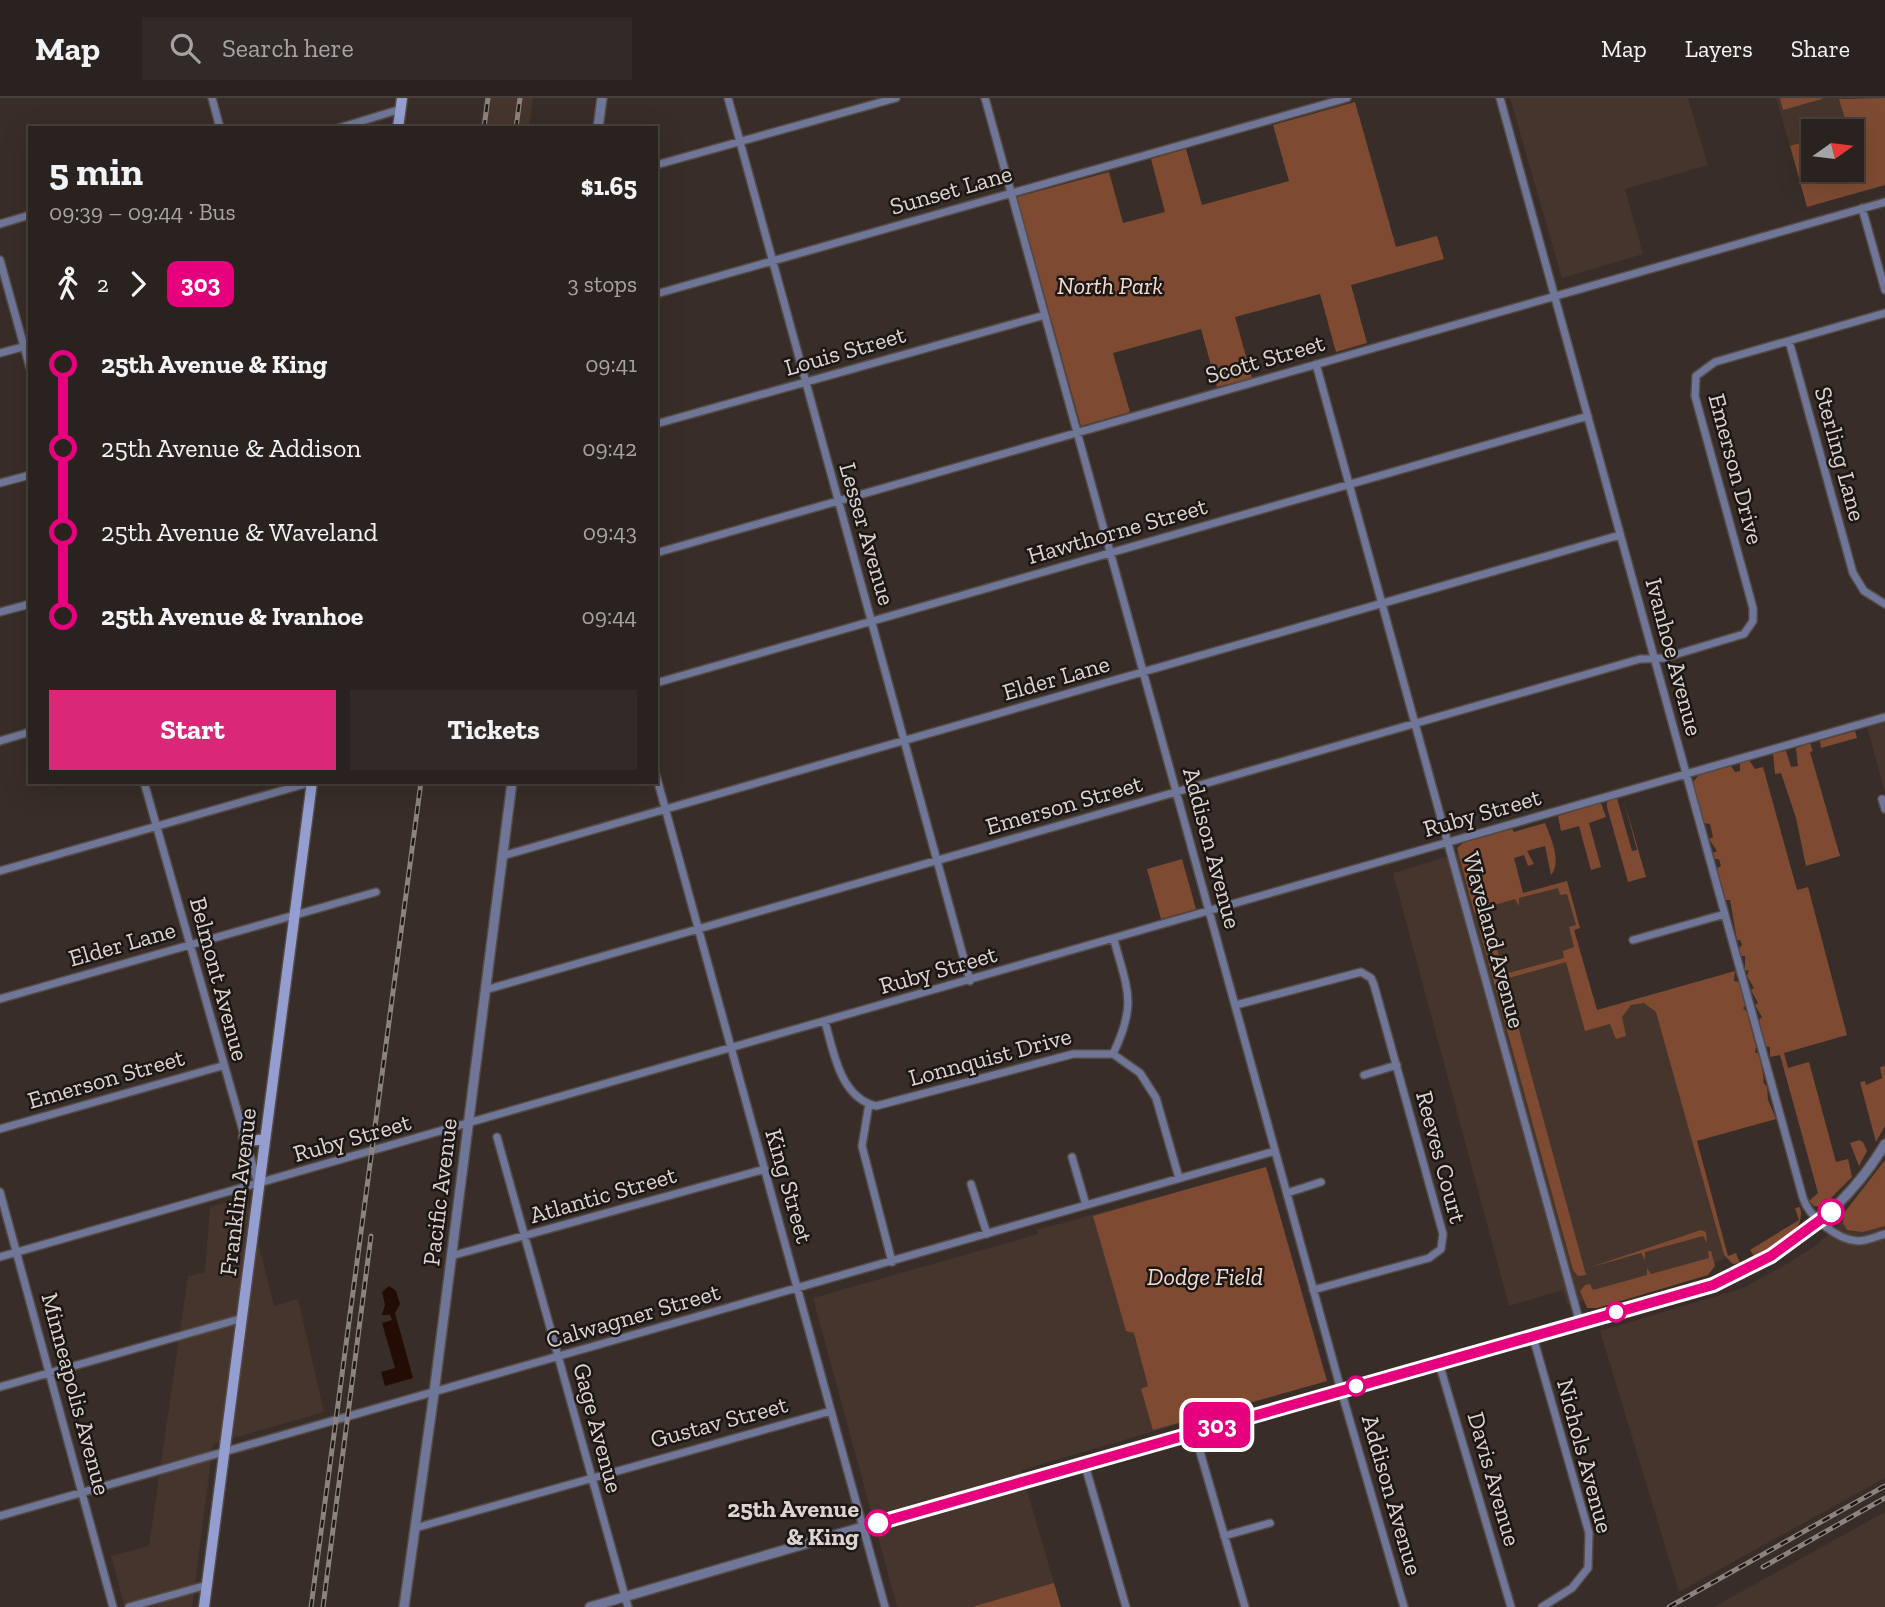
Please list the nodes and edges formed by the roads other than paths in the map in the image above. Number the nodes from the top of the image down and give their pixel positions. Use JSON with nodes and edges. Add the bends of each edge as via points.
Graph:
{"nodes":[{"id":1,"x":212,"y":98,"type":"edge"},
{"id":2,"x":402,"y":98,"type":"edge"},
{"id":3,"x":602,"y":98,"type":"edge"},
{"id":4,"x":728,"y":98,"type":"edge"},
{"id":5,"x":896,"y":98,"type":"edge"},
{"id":6,"x":985,"y":98,"type":"edge"},
{"id":7,"x":1347,"y":98,"type":"edge"},
{"id":8,"x":1500,"y":98,"type":"edge"},
{"id":9,"x":401,"y":110,"type":"junction"},
{"id":10,"x":219,"y":126,"type":"edge"},
{"id":11,"x":346,"y":126,"type":"edge"},
{"id":12,"x":398,"y":126,"type":"edge"},
{"id":13,"x":598,"y":126,"type":"edge"},
{"id":14,"x":741,"y":143,"type":"junction"},
{"id":15,"x":658,"y":164,"type":"edge"},
{"id":16,"x":1011,"y":193,"type":"junction"},
{"id":17,"x":1885,"y":202,"type":"edge"},
{"id":18,"x":1861,"y":208,"type":"junction"},
{"id":19,"x":28,"y":216,"type":"edge"},
{"id":20,"x":0,"y":224,"type":"edge"},
{"id":21,"x":0,"y":260,"type":"edge"},
{"id":22,"x":772,"y":261,"type":"junction"},
{"id":23,"x":1885,"y":290,"type":"edge"},
{"id":24,"x":658,"y":293,"type":"edge"},
{"id":25,"x":1555,"y":296,"type":"junction"},
{"id":26,"x":1885,"y":313,"type":"edge"},
{"id":27,"x":1045,"y":315,"type":"junction"},
{"id":28,"x":1789,"y":341,"type":"junction"},
{"id":29,"x":27,"y":346,"type":"edge"},
{"id":30,"x":0,"y":354,"type":"edge"},
{"id":31,"x":1316,"y":365,"type":"junction"},
{"id":32,"x":805,"y":382,"type":"junction"},
{"id":33,"x":1588,"y":416,"type":"junction"},
{"id":34,"x":658,"y":423,"type":"edge"},
{"id":35,"x":1077,"y":433,"type":"junction"},
{"id":36,"x":28,"y":475,"type":"edge"},
{"id":37,"x":0,"y":483,"type":"edge"},
{"id":38,"x":1349,"y":484,"type":"junction"},
{"id":39,"x":838,"y":501,"type":"junction"},
{"id":40,"x":1620,"y":536,"type":"junction"},
{"id":41,"x":658,"y":552,"type":"edge"},
{"id":42,"x":1111,"y":553,"type":"junction"},
{"id":43,"x":1382,"y":604,"type":"junction"},
{"id":44,"x":1885,"y":604,"type":"edge"},
{"id":45,"x":28,"y":605,"type":"edge"},
{"id":46,"x":0,"y":612,"type":"edge"},
{"id":47,"x":872,"y":621,"type":"junction"},
{"id":48,"x":1654,"y":658,"type":"junction"},
{"id":49,"x":1144,"y":673,"type":"junction"},
{"id":50,"x":658,"y":682,"type":"edge"},
{"id":51,"x":1885,"y":716,"type":"edge"},
{"id":52,"x":1415,"y":724,"type":"junction"},
{"id":53,"x":28,"y":733,"type":"edge"},
{"id":54,"x":0,"y":741,"type":"edge"},
{"id":55,"x":905,"y":741,"type":"junction"},
{"id":56,"x":1686,"y":774,"type":"junction"},
{"id":57,"x":658,"y":782,"type":"edge"},
{"id":58,"x":145,"y":784,"type":"edge"},
{"id":59,"x":305,"y":784,"type":"edge"},
{"id":60,"x":312,"y":784,"type":"edge"},
{"id":61,"x":512,"y":784,"type":"edge"},
{"id":62,"x":1177,"y":793,"type":"junction"},
{"id":63,"x":1882,"y":799,"type":"dead end"},
{"id":64,"x":666,"y":809,"type":"junction"},
{"id":65,"x":1885,"y":809,"type":"edge"},
{"id":66,"x":157,"y":827,"type":"junction"},
{"id":67,"x":1448,"y":843,"type":"junction"},
{"id":68,"x":502,"y":856,"type":"junction"},
{"id":69,"x":938,"y":861,"type":"junction"},
{"id":70,"x":0,"y":871,"type":"edge"},
{"id":71,"x":376,"y":892,"type":"dead end"},
{"id":72,"x":1209,"y":912,"type":"junction"},
{"id":73,"x":1725,"y":914,"type":"junction"},
{"id":74,"x":292,"y":916,"type":"junction"},
{"id":75,"x":699,"y":929,"type":"junction"},
{"id":76,"x":1114,"y":940,"type":"junction"},
{"id":77,"x":1633,"y":940,"type":"dead end"},
{"id":78,"x":190,"y":945,"type":"junction"},
{"id":79,"x":970,"y":981,"type":"junction"},
{"id":80,"x":485,"y":990,"type":"junction"},
{"id":81,"x":0,"y":999,"type":"edge"},
{"id":82,"x":1236,"y":1005,"type":"junction"},
{"id":83,"x":825,"y":1022,"type":"junction"},
{"id":84,"x":732,"y":1048,"type":"junction"},
{"id":85,"x":1113,"y":1054,"type":"junction"},
{"id":86,"x":1397,"y":1065,"type":"junction"},
{"id":87,"x":222,"y":1066,"type":"junction"},
{"id":88,"x":1364,"y":1075,"type":"dead end"},
{"id":89,"x":869,"y":1104,"type":"junction"},
{"id":90,"x":469,"y":1125,"type":"junction"},
{"id":91,"x":0,"y":1129,"type":"edge"},
{"id":92,"x":244,"y":1137,"type":"junction"},
{"id":93,"x":498,"y":1137,"type":"dead end"},
{"id":94,"x":265,"y":1139,"type":"junction"},
{"id":95,"x":1885,"y":1144,"type":"edge"},
{"id":96,"x":1275,"y":1151,"type":"junction"},
{"id":97,"x":1072,"y":1157,"type":"dead end"},
{"id":98,"x":765,"y":1169,"type":"junction"},
{"id":99,"x":1179,"y":1178,"type":"junction"},
{"id":100,"x":1321,"y":1182,"type":"dead end"},
{"id":101,"x":971,"y":1184,"type":"dead end"},
{"id":102,"x":258,"y":1185,"type":"junction"},
{"id":103,"x":0,"y":1192,"type":"edge"},
{"id":104,"x":1287,"y":1192,"type":"junction"},
{"id":105,"x":1086,"y":1205,"type":"junction"},
{"id":106,"x":1820,"y":1222,"type":"junction"},
{"id":107,"x":987,"y":1234,"type":"junction"},
{"id":108,"x":1885,"y":1234,"type":"edge"},
{"id":109,"x":526,"y":1237,"type":"junction"},
{"id":110,"x":17,"y":1253,"type":"junction"},
{"id":111,"x":451,"y":1256,"type":"junction"},
{"id":112,"x":0,"y":1257,"type":"edge"},
{"id":113,"x":892,"y":1262,"type":"junction"},
{"id":114,"x":798,"y":1288,"type":"junction"},
{"id":115,"x":1313,"y":1290,"type":"junction"},
{"id":116,"x":244,"y":1318,"type":"junction"},
{"id":117,"x":1580,"y":1323,"type":"junction"},
{"id":118,"x":1533,"y":1336,"type":"junction"},
{"id":119,"x":559,"y":1357,"type":"junction"},
{"id":120,"x":1439,"y":1363,"type":"junction"},
{"id":121,"x":50,"y":1373,"type":"junction"},
{"id":122,"x":0,"y":1387,"type":"edge"},
{"id":123,"x":1341,"y":1390,"type":"junction"},
{"id":124,"x":435,"y":1393,"type":"junction"},
{"id":125,"x":831,"y":1411,"type":"junction"},
{"id":126,"x":1194,"y":1431,"type":"junction"},
{"id":127,"x":226,"y":1452,"type":"junction"},
{"id":128,"x":1084,"y":1462,"type":"junction"},
{"id":129,"x":592,"y":1477,"type":"junction"},
{"id":130,"x":83,"y":1493,"type":"junction"},
{"id":131,"x":0,"y":1516,"type":"edge"},
{"id":132,"x":1270,"y":1523,"type":"dead end"},
{"id":133,"x":864,"y":1527,"type":"junction"},
{"id":134,"x":415,"y":1528,"type":"junction"},
{"id":135,"x":1224,"y":1536,"type":"junction"},
{"id":136,"x":207,"y":1585,"type":"junction"},
{"id":137,"x":625,"y":1597,"type":"junction"},
{"id":138,"x":113,"y":1607,"type":"edge"},
{"id":139,"x":129,"y":1607,"type":"edge"},
{"id":140,"x":204,"y":1607,"type":"edge"},
{"id":141,"x":404,"y":1607,"type":"edge"},
{"id":142,"x":590,"y":1607,"type":"edge"},
{"id":143,"x":628,"y":1607,"type":"edge"},
{"id":144,"x":885,"y":1607,"type":"edge"},
{"id":145,"x":1126,"y":1607,"type":"edge"},
{"id":146,"x":1245,"y":1607,"type":"edge"},
{"id":147,"x":1405,"y":1607,"type":"edge"},
{"id":148,"x":1511,"y":1607,"type":"edge"},
{"id":149,"x":1542,"y":1607,"type":"edge"}],
"edges":[{"from":1,"to":10,"type":"street"},
{"from":2,"to":9,"type":"main road"},
{"from":3,"to":13,"type":"street"},
{"from":4,"to":14,"type":"street","name":"Lesser Avenue"},
{"from":5,"to":14,"type":"street"},
{"from":6,"to":16,"type":"street","name":"Addison Avenue"},
{"from":7,"to":16,"type":"street","name":"Sunset Lane"},
{"from":8,"to":25,"type":"street","name":"Ivanhoe Avenue"},
{"from":9,"to":11,"type":"street"},
{"from":9,"to":12,"type":"main road"},
{"from":14,"to":15,"type":"street"},
{"from":14,"to":22,"type":"street","name":"Lesser Avenue"},
{"from":16,"to":22,"type":"street","name":"Sunset Lane"},
{"from":16,"to":27,"type":"street","name":"Addison Avenue"},
{"from":17,"to":18,"type":"street","name":"Scott Street"},
{"from":18,"to":23,"type":"street"},
{"from":18,"to":25,"type":"street","name":"Scott Street"},
{"from":19,"to":20,"type":"street"},
{"from":21,"to":29,"type":"street"},
{"from":22,"to":24,"type":"street","name":"Sunset Lane"},
{"from":22,"to":32,"type":"street","name":"Lesser Avenue"},
{"from":25,"to":31,"type":"street","name":"Scott Street"},
{"from":25,"to":33,"type":"street","name":"Ivanhoe Avenue"},
{"from":26,"to":28,"type":"street","name":"Emerson Drive"},
{"from":27,"to":32,"type":"street","name":"Louis Street"},
{"from":27,"to":35,"type":"street","name":"Addison Avenue"},
{"from":28,"to":44,"type":"street","name":"Sterling Lane","via":[[1853,573],[1864,591]]},
{"from":28,"to":48,"type":"street","name":"Emerson Drive","via":[[1708,365],[1693,384],[1753,621],[1744,634]]},
{"from":29,"to":30,"type":"street"},
{"from":31,"to":35,"type":"street","name":"Scott Street"},
{"from":31,"to":38,"type":"street","name":"Waveland Avenue"},
{"from":32,"to":34,"type":"street","name":"Louis Street"},
{"from":32,"to":39,"type":"street","name":"Lesser Avenue"},
{"from":33,"to":38,"type":"street","name":"Hawthorne Street"},
{"from":33,"to":40,"type":"street","name":"Ivanhoe Avenue"},
{"from":35,"to":39,"type":"street","name":"Scott Street"},
{"from":35,"to":42,"type":"street","name":"Addison Avenue"},
{"from":36,"to":37,"type":"street"},
{"from":38,"to":42,"type":"street","name":"Hawthorne Street"},
{"from":38,"to":43,"type":"street","name":"Waveland Avenue"},
{"from":39,"to":41,"type":"street","name":"Scott Street"},
{"from":39,"to":47,"type":"street","name":"Lesser Avenue"},
{"from":40,"to":43,"type":"street","name":"Elder Lane"},
{"from":40,"to":48,"type":"street","name":"Ivanhoe Avenue"},
{"from":42,"to":47,"type":"street","name":"Hawthorne Street"},
{"from":42,"to":49,"type":"street","name":"Addison Avenue"},
{"from":43,"to":49,"type":"street","name":"Elder Lane"},
{"from":43,"to":52,"type":"street","name":"Waveland Avenue"},
{"from":45,"to":46,"type":"street"},
{"from":47,"to":50,"type":"street","name":"Hawthorne Street"},
{"from":47,"to":55,"type":"street","name":"Lesser Avenue"},
{"from":48,"to":52,"type":"street","name":"Emerson Street"},
{"from":48,"to":56,"type":"street","name":"Ivanhoe Avenue"},
{"from":49,"to":55,"type":"street","name":"Elder Lane"},
{"from":49,"to":62,"type":"street","name":"Addison Avenue"},
{"from":51,"to":56,"type":"street","name":"Ruby Street"},
{"from":52,"to":62,"type":"street","name":"Emerson Street"},
{"from":52,"to":67,"type":"street","name":"Waveland Avenue"},
{"from":53,"to":54,"type":"street"},
{"from":55,"to":64,"type":"street","name":"Elder Lane"},
{"from":55,"to":69,"type":"street","name":"Lesser Avenue"},
{"from":56,"to":67,"type":"street","name":"Ruby Street"},
{"from":56,"to":73,"type":"street","name":"Ivanhoe Avenue"},
{"from":57,"to":64,"type":"street","name":"King Street"},
{"from":58,"to":66,"type":"street","name":"Belmont Avenue"},
{"from":59,"to":66,"type":"street"},
{"from":60,"to":74,"type":"main road","name":"Franklin Avenue"},
{"from":61,"to":68,"type":"street","name":"Pacific Avenue"},
{"from":62,"to":69,"type":"street","name":"Emerson Street"},
{"from":62,"to":72,"type":"street","name":"Addison Avenue"},
{"from":63,"to":65,"type":"street"},
{"from":64,"to":68,"type":"street","name":"Elder Lane"},
{"from":64,"to":75,"type":"street","name":"King Street"},
{"from":66,"to":70,"type":"street"},
{"from":66,"to":78,"type":"street","name":"Belmont Avenue"},
{"from":67,"to":72,"type":"street","name":"Ruby Street"},
{"from":67,"to":117,"type":"street","name":"Waveland Avenue"},
{"from":68,"to":80,"type":"street","name":"Pacific Avenue"},
{"from":69,"to":75,"type":"street","name":"Emerson Street"},
{"from":69,"to":79,"type":"street","name":"Lesser Avenue"},
{"from":71,"to":74,"type":"street","name":"Elder Lane"},
{"from":72,"to":76,"type":"street","name":"Ruby Street"},
{"from":72,"to":82,"type":"street","name":"Addison Avenue"},
{"from":73,"to":77,"type":"street"},
{"from":73,"to":106,"type":"street","name":"Ivanhoe Avenue","via":[[1803,1198],[1807,1210]]},
{"from":74,"to":78,"type":"street","name":"Elder Lane"},
{"from":74,"to":94,"type":"main road","name":"Franklin Avenue"},
{"from":75,"to":80,"type":"street","name":"Emerson Street"},
{"from":75,"to":84,"type":"street","name":"King Street"},
{"from":76,"to":79,"type":"street","name":"Ruby Street"},
{"from":76,"to":85,"type":"street","via":[[1129,1001],[1126,1024]]},
{"from":78,"to":81,"type":"street","name":"Elder Lane"},
{"from":78,"to":87,"type":"street","name":"Belmont Avenue"},
{"from":79,"to":83,"type":"street","name":"Ruby Street"},
{"from":80,"to":90,"type":"street","name":"Pacific Avenue"},
{"from":82,"to":86,"type":"street","name":"Reeves Court","via":[[1362,972],[1374,985]]},
{"from":82,"to":96,"type":"street","name":"Addison Avenue"},
{"from":83,"to":84,"type":"street","name":"Ruby Street"},
{"from":83,"to":89,"type":"street","via":[[843,1080]]},
{"from":84,"to":90,"type":"street","name":"Ruby Street"},
{"from":84,"to":98,"type":"street","name":"King Street"},
{"from":85,"to":89,"type":"street","name":"Lonnquist Drive","via":[[1073,1054],[886,1105]]},
{"from":85,"to":99,"type":"street","via":[[1140,1073],[1156,1098]]},
{"from":86,"to":88,"type":"street","name":"Reeves Court"},
{"from":86,"to":115,"type":"street","name":"Reeves Court","via":[[1443,1234],[1441,1249],[1429,1258]]},
{"from":87,"to":91,"type":"street","name":"Emerson Street"},
{"from":87,"to":92,"type":"street","name":"Belmont Avenue"},
{"from":89,"to":113,"type":"street","via":[[862,1146]]},
{"from":90,"to":102,"type":"street","name":"Ruby Street"},
{"from":90,"to":111,"type":"street","name":"Pacific Avenue"},
{"from":92,"to":94,"type":"main road"},
{"from":92,"to":102,"type":"street","name":"Belmont Avenue"},
{"from":93,"to":109,"type":"street","name":"Gage Avenue"},
{"from":94,"to":102,"type":"main road","name":"Franklin Avenue"},
{"from":95,"to":106,"type":"street","via":[[1854,1189]]},
{"from":96,"to":99,"type":"street","name":"Calwagner Street"},
{"from":96,"to":104,"type":"street","name":"Addison Avenue"},
{"from":97,"to":105,"type":"street"},
{"from":98,"to":109,"type":"street","name":"Atlantic Street"},
{"from":98,"to":114,"type":"street","name":"King Street"},
{"from":99,"to":105,"type":"street","name":"Calwagner Street"},
{"from":100,"to":104,"type":"street"},
{"from":101,"to":107,"type":"street"},
{"from":102,"to":110,"type":"street","name":"Ruby Street"},
{"from":102,"to":116,"type":"main road","name":"Franklin Avenue"},
{"from":103,"to":110,"type":"street","name":"Minneapolis Avenue"},
{"from":104,"to":115,"type":"street","name":"Addison Avenue"},
{"from":105,"to":107,"type":"street","name":"Calwagner Street"},
{"from":106,"to":108,"type":"street","via":[[1858,1241]]},
{"from":106,"to":117,"type":"street","via":[[1771,1256],[1721,1282]]},
{"from":107,"to":113,"type":"street","name":"Calwagner Street"},
{"from":109,"to":111,"type":"street","name":"Atlantic Street"},
{"from":109,"to":119,"type":"street","name":"Gage Avenue"},
{"from":110,"to":112,"type":"street","name":"Ruby Street"},
{"from":110,"to":121,"type":"street","name":"Minneapolis Avenue"},
{"from":111,"to":124,"type":"street","name":"Pacific Avenue"},
{"from":113,"to":114,"type":"street","name":"Calwagner Street"},
{"from":114,"to":119,"type":"street","name":"Calwagner Street"},
{"from":114,"to":125,"type":"street","name":"King Street"},
{"from":115,"to":123,"type":"street","name":"Addison Avenue"},
{"from":116,"to":121,"type":"street"},
{"from":116,"to":127,"type":"main road","name":"Franklin Avenue"},
{"from":117,"to":118,"type":"street"},
{"from":118,"to":120,"type":"street"},
{"from":118,"to":149,"type":"street","name":"Nichols Avenue","via":[[1589,1533],[1588,1567],[1572,1588]]},
{"from":119,"to":124,"type":"street","name":"Calwagner Street"},
{"from":119,"to":129,"type":"street","name":"Gage Avenue"},
{"from":120,"to":123,"type":"street"},
{"from":120,"to":148,"type":"street","name":"Davis Avenue"},
{"from":121,"to":122,"type":"street"},
{"from":121,"to":130,"type":"street","name":"Minneapolis Avenue"},
{"from":123,"to":126,"type":"street"},
{"from":123,"to":147,"type":"street","name":"Addison Avenue"},
{"from":124,"to":127,"type":"street","name":"Calwagner Street"},
{"from":124,"to":134,"type":"street","name":"Pacific Avenue"},
{"from":125,"to":129,"type":"street","name":"Gustav Street"},
{"from":125,"to":133,"type":"street","name":"King Street"},
{"from":126,"to":128,"type":"street"},
{"from":126,"to":135,"type":"street"},
{"from":127,"to":130,"type":"street","name":"Calwagner Street"},
{"from":127,"to":136,"type":"main road","name":"Franklin Avenue"},
{"from":128,"to":133,"type":"street"},
{"from":128,"to":145,"type":"street"},
{"from":129,"to":134,"type":"street","name":"Gustav Street"},
{"from":129,"to":137,"type":"street","name":"Gage Avenue"},
{"from":130,"to":131,"type":"street","name":"Calwagner Street"},
{"from":130,"to":138,"type":"street","name":"Minneapolis Avenue"},
{"from":132,"to":135,"type":"street"},
{"from":133,"to":137,"type":"street"},
{"from":133,"to":144,"type":"street","name":"King Street"},
{"from":134,"to":141,"type":"street","name":"Pacific Avenue"},
{"from":135,"to":146,"type":"street"},
{"from":136,"to":139,"type":"street"},
{"from":136,"to":140,"type":"main road","name":"Franklin Avenue"},
{"from":137,"to":142,"type":"street"},
{"from":137,"to":143,"type":"street","name":"Gage Avenue"}]}
